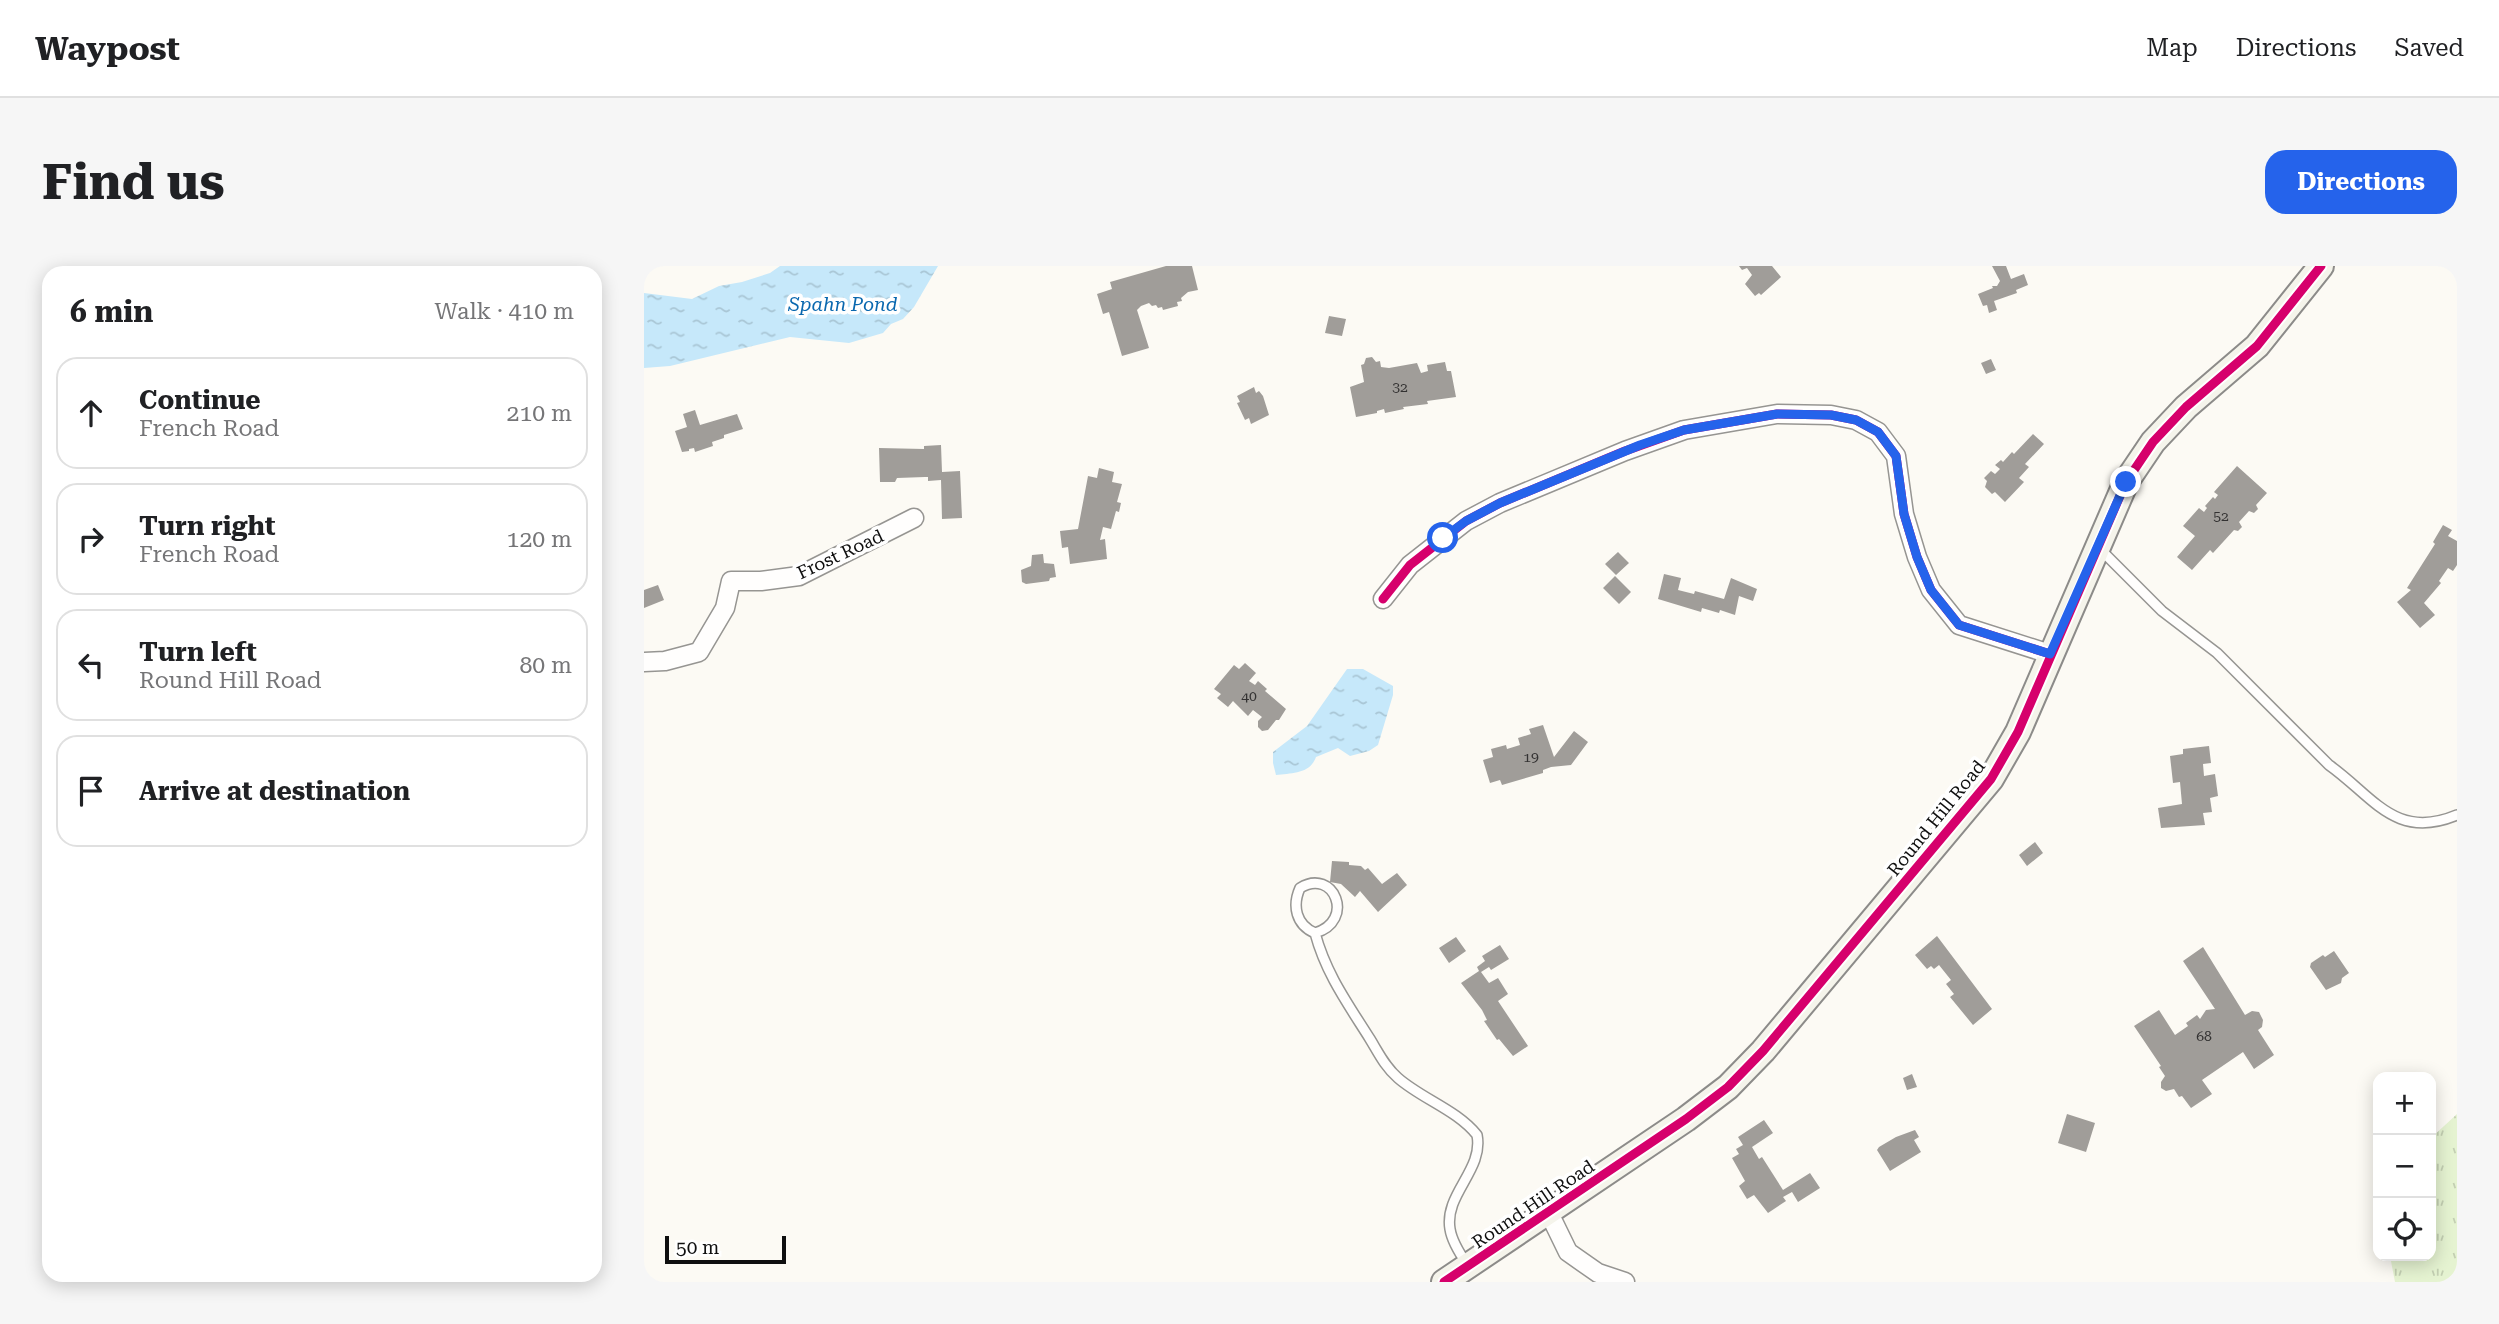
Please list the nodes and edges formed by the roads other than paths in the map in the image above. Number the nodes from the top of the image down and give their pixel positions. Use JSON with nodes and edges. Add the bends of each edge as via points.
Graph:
{"nodes":[{"id":1,"x":2321,"y":266,"type":"edge"},
{"id":2,"x":914,"y":519,"type":"dead end"},
{"id":3,"x":2097,"y":547,"type":"junction"},
{"id":4,"x":1383,"y":599,"type":"dead end"},
{"id":5,"x":2050,"y":654,"type":"junction"},
{"id":6,"x":644,"y":662,"type":"edge"},
{"id":7,"x":2457,"y":815,"type":"edge"},
{"id":8,"x":1315,"y":933,"type":"junction"},
{"id":9,"x":1549,"y":1213,"type":"junction"},
{"id":10,"x":1468,"y":1266,"type":"junction"},
{"id":11,"x":1444,"y":1282,"type":"edge"},
{"id":12,"x":1625,"y":1282,"type":"edge"}],
"edges":[{"from":1,"to":3,"type":"street","name":"Round Hill Road","via":[[2257,346],[2153,442],[2126,482]]},
{"from":2,"to":6,"type":"street","name":"Frost Road","via":[[799,576],[731,581],[725,608],[699,652],[665,662]]},
{"from":3,"to":5,"type":"street","name":"Round Hill Road"},
{"from":3,"to":7,"type":"lane","via":[[2162,611],[2217,653],[2371,802],[2412,823]]},
{"from":4,"to":5,"type":"street","via":[[1410,565],[1466,521],[1625,451],[1684,430],[1777,414],[1831,415],[1856,420],[1878,432],[1896,456],[1904,514],[1917,557],[1931,590],[1959,625]]},
{"from":5,"to":9,"type":"street","name":"Round Hill Road","via":[[2018,732],[1991,779],[1763,1051],[1717,1095]]},
{"from":8,"to":8,"type":"lane","via":[[1298,920],[1296,904],[1300,888],[1315,882],[1333,892],[1338,909],[1334,922]]},
{"from":8,"to":10,"type":"lane","via":[[1332,982],[1383,1062],[1397,1078],[1477,1135],[1478,1152],[1450,1218],[1452,1237]]},
{"from":9,"to":10,"type":"street","name":"Round Hill Road"},
{"from":9,"to":12,"type":"street","via":[[1568,1252],[1598,1273]]},
{"from":10,"to":11,"type":"street","name":"Round Hill Road"}]}
